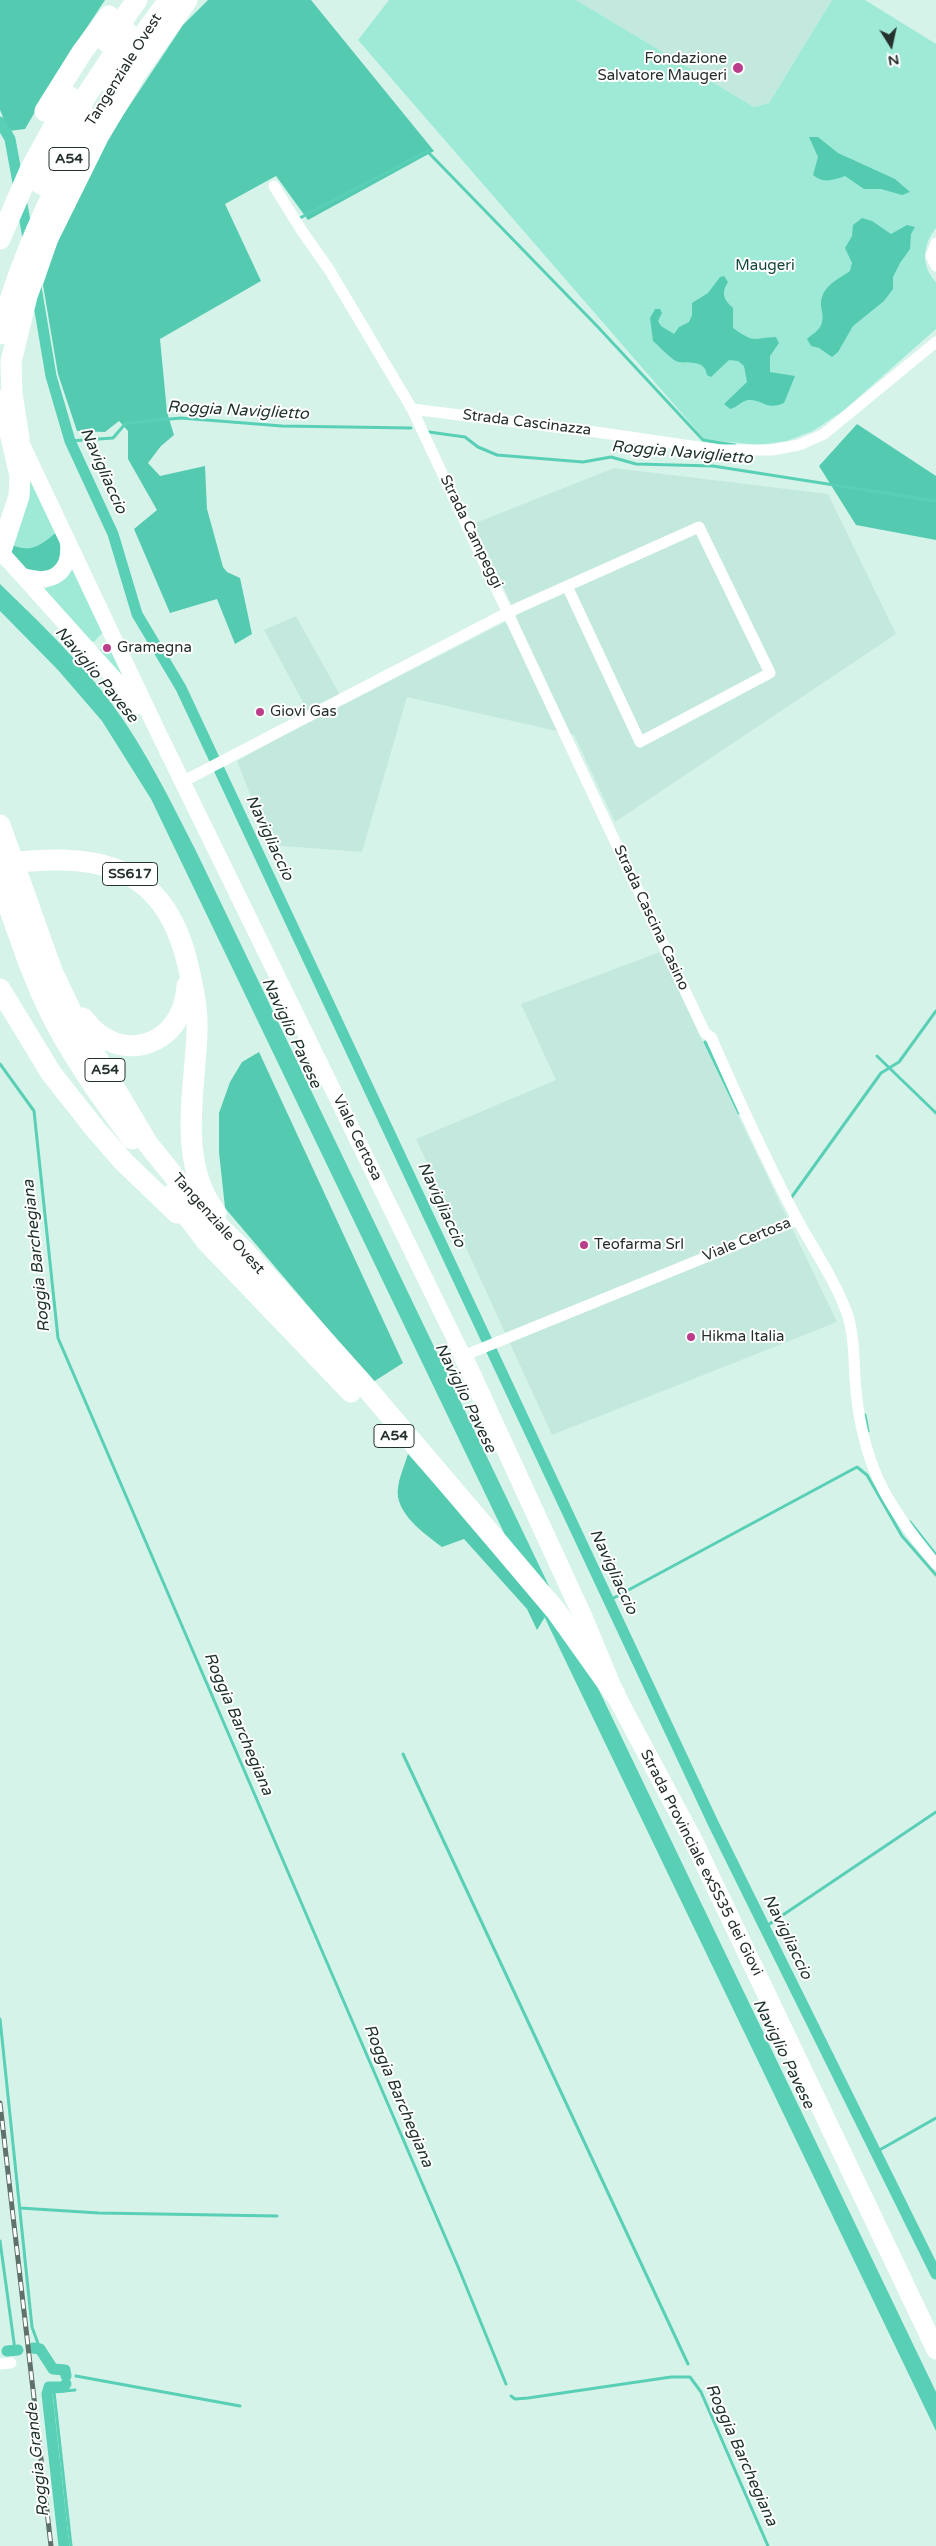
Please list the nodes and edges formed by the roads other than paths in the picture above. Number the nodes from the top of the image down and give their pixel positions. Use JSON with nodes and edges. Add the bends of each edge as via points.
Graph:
{"nodes":[{"id":1,"x":121,"y":0,"type":"edge"},
{"id":2,"x":138,"y":0,"type":"edge"},
{"id":3,"x":151,"y":0,"type":"edge"},
{"id":4,"x":169,"y":0,"type":"edge"},
{"id":5,"x":187,"y":0,"type":"edge"},
{"id":6,"x":274,"y":186,"type":"dead end"},
{"id":7,"x":0,"y":206,"type":"edge"},
{"id":8,"x":0,"y":239,"type":"edge"},
{"id":9,"x":936,"y":243,"type":"edge"},
{"id":10,"x":936,"y":266,"type":"edge"},
{"id":11,"x":0,"y":281,"type":"edge"},
{"id":12,"x":0,"y":334,"type":"edge"},
{"id":13,"x":936,"y":342,"type":"edge"},
{"id":14,"x":3,"y":405,"type":"edge"},
{"id":15,"x":412,"y":409,"type":"junction"},
{"id":16,"x":19,"y":438,"type":"junction"},
{"id":17,"x":68,"y":540,"type":"junction"},
{"id":18,"x":2,"y":547,"type":"edge"},
{"id":19,"x":23,"y":576,"type":"junction"},
{"id":20,"x":567,"y":586,"type":"junction"},
{"id":21,"x":509,"y":612,"type":"junction"},
{"id":22,"x":158,"y":732,"type":"junction"},
{"id":23,"x":184,"y":781,"type":"junction"},
{"id":24,"x":0,"y":825,"type":"edge"},
{"id":25,"x":0,"y":864,"type":"edge"},
{"id":26,"x":0,"y":881,"type":"edge"},
{"id":27,"x":0,"y":904,"type":"edge"},
{"id":28,"x":32,"y":920,"type":"junction"},
{"id":29,"x":184,"y":953,"type":"junction"},
{"id":30,"x":27,"y":960,"type":"junction"},
{"id":31,"x":0,"y":989,"type":"edge"},
{"id":32,"x":798,"y":1220,"type":"junction"},
{"id":33,"x":208,"y":1243,"type":"junction"},
{"id":34,"x":246,"y":1253,"type":"junction"},
{"id":35,"x":468,"y":1354,"type":"junction"},
{"id":36,"x":501,"y":1546,"type":"junction"},
{"id":37,"x":936,"y":1564,"type":"edge"},
{"id":38,"x":585,"y":1653,"type":"joint"},
{"id":39,"x":614,"y":1694,"type":"junction"},
{"id":40,"x":936,"y":2350,"type":"edge"}],
"edges":[{"from":1,"to":7,"type":"highway","via":[[54,94]]},
{"from":2,"to":8,"type":"highway","via":[[87,69],[53,125]]},
{"from":3,"to":11,"type":"highway","name":"Tangenziale Ovest","number":"A54","via":[[86,96],[53,156]]},
{"from":4,"to":12,"type":"highway","name":"Tangenziale Ovest","number":"A54","via":[[134,48],[63,169],[14,282]]},
{"from":5,"to":16,"type":"highway","via":[[136,74],[98,138],[48,238],[20,319],[11,362]]},
{"from":6,"to":15,"type":"street","name":"Strada Campeggi","via":[[330,271]]},
{"from":9,"to":10,"type":"street","via":[[932,256]]},
{"from":13,"to":15,"type":"street","name":"Strada Cascinazza","via":[[824,434],[799,445],[772,450],[718,450]]},
{"from":14,"to":16,"type":"main road"},
{"from":14,"to":18,"type":"highway","via":[[20,476],[19,496]]},
{"from":15,"to":21,"type":"street","name":"Strada Campeggi"},
{"from":16,"to":17,"type":"main road"},
{"from":17,"to":19,"type":"main road","via":[[68,561],[57,575],[44,580]]},
{"from":17,"to":22,"type":"main road"},
{"from":18,"to":19,"type":"main road"},
{"from":19,"to":22,"type":"main road","via":[[121,684]]},
{"from":20,"to":20,"type":"street","via":[[640,742],[770,673],[699,527]]},
{"from":20,"to":21,"type":"street"},
{"from":21,"to":23,"type":"street"},
{"from":21,"to":32,"type":"street","name":"Strada Cascina Casino","via":[[705,1033],[711,1038]]},
{"from":22,"to":23,"type":"main road","name":"Viale Certosa"},
{"from":23,"to":35,"type":"main road","name":"Viale Certosa"},
{"from":24,"to":28,"type":"highway","name":"Tangenziale Ovest","number":"A54"},
{"from":25,"to":29,"type":"highway","number":"SS617","via":[[34,860],[103,864],[137,878],[165,906]]},
{"from":26,"to":30,"type":"highway","name":"Tangenziale Ovest","number":"A54"},
{"from":27,"to":30,"type":"highway"},
{"from":28,"to":29,"type":"highway","number":"SS617","via":[[84,1020],[102,1038],[122,1045],[140,1045],[156,1040],[178,1020],[186,997]]},
{"from":28,"to":34,"type":"highway","name":"Tangenziale Ovest","number":"A54","via":[[78,1026],[148,1144],[199,1207]]},
{"from":29,"to":34,"type":"highway","via":[[196,1008],[191,1126],[194,1161],[208,1204]]},
{"from":30,"to":33,"type":"highway","name":"Tangenziale Ovest","number":"A54","via":[[56,1023],[88,1079]]},
{"from":31,"to":33,"type":"highway","via":[[51,1073],[96,1130],[124,1162]]},
{"from":32,"to":35,"type":"street","name":"Viale Certosa"},
{"from":32,"to":37,"type":"street","name":"Strada Cascina Casino","via":[[847,1314],[861,1425],[877,1480],[902,1522]]},
{"from":33,"to":36,"type":"highway","name":"Tangenziale Ovest","number":"A54"},
{"from":34,"to":36,"type":"highway","name":"Tangenziale Ovest","number":"A54"},
{"from":35,"to":39,"type":"main road"},
{"from":36,"to":38,"type":"highway","name":"Tangenziale Ovest","number":"A54","via":[[556,1611]]},
{"from":38,"to":39,"type":"highway","name":"Strada Provinciale exSS35 dei Giovi"},
{"from":39,"to":40,"type":"main road","name":"Strada Provinciale exSS35 dei Giovi","via":[[694,1842]]}]}
